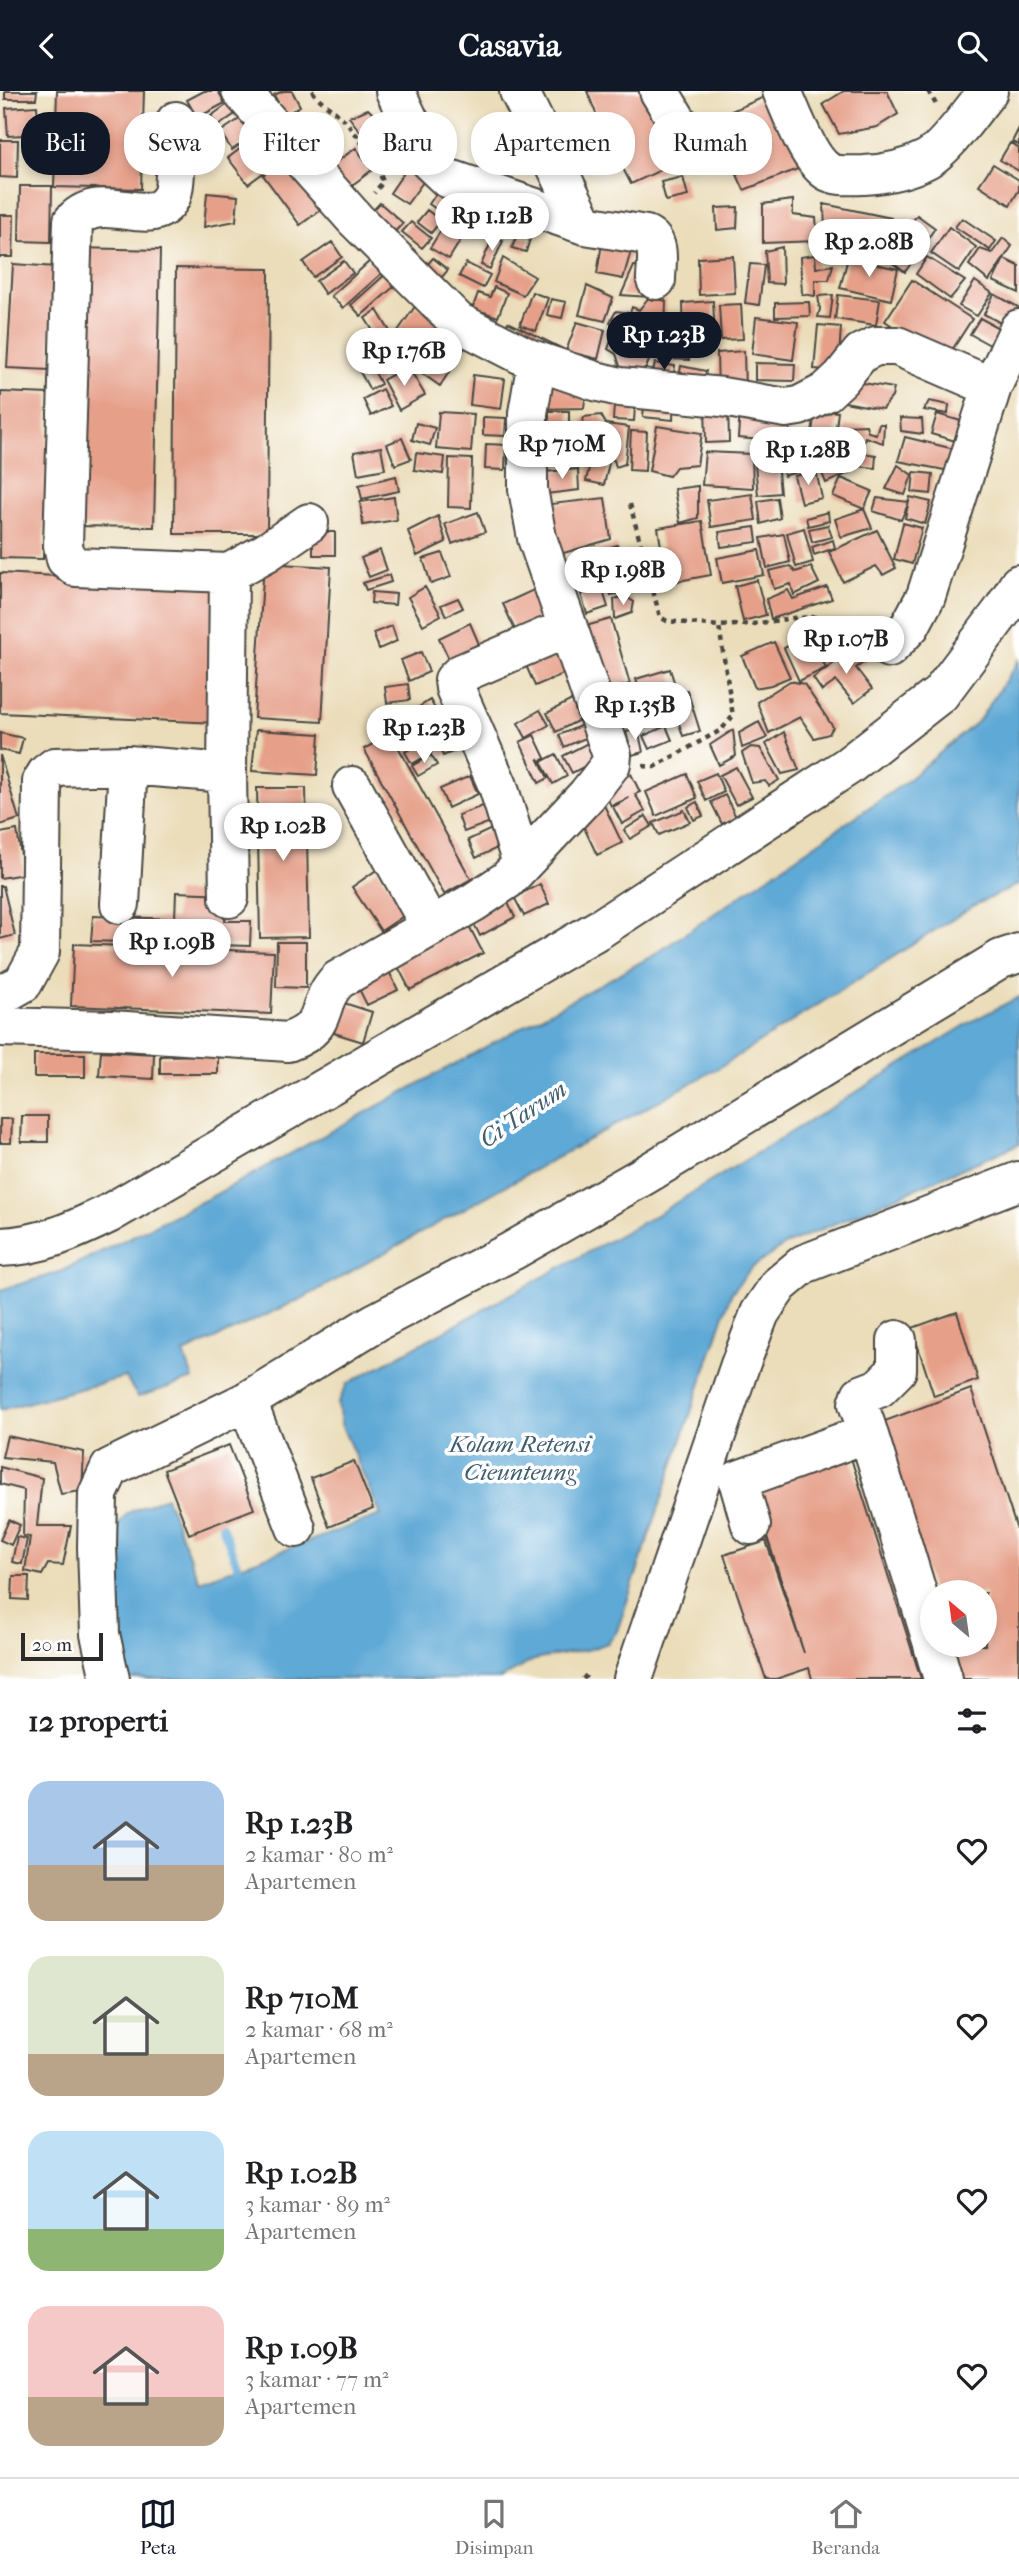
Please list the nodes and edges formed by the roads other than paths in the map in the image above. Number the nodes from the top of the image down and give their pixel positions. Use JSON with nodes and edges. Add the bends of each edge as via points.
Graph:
{"nodes":[{"id":1,"x":241,"y":91,"type":"edge"},
{"id":2,"x":395,"y":91,"type":"edge"},
{"id":3,"x":519,"y":91,"type":"edge"},
{"id":4,"x":659,"y":91,"type":"edge"},
{"id":5,"x":782,"y":91,"type":"edge"},
{"id":6,"x":988,"y":91,"type":"edge"},
{"id":7,"x":672,"y":112,"type":"edge"},
{"id":8,"x":174,"y":175,"type":"edge"},
{"id":9,"x":586,"y":225,"type":"junction"},
{"id":10,"x":656,"y":280,"type":"dead end"},
{"id":11,"x":1019,"y":328,"type":"edge"},
{"id":12,"x":537,"y":361,"type":"junction"},
{"id":13,"x":992,"y":387,"type":"junction"},
{"id":14,"x":309,"y":523,"type":"dead end"},
{"id":15,"x":229,"y":573,"type":"junction"},
{"id":16,"x":1019,"y":584,"type":"edge"},
{"id":17,"x":567,"y":628,"type":"junction"},
{"id":18,"x":889,"y":647,"type":"road end"},
{"id":19,"x":128,"y":765,"type":"junction"},
{"id":20,"x":227,"y":773,"type":"junction"},
{"id":21,"x":352,"y":786,"type":"dead end"},
{"id":22,"x":522,"y":864,"type":"junction"},
{"id":23,"x":229,"y":898,"type":"dead end"},
{"id":24,"x":120,"y":904,"type":"dead end"},
{"id":25,"x":431,"y":927,"type":"junction"},
{"id":26,"x":1019,"y":953,"type":"edge"},
{"id":27,"x":0,"y":996,"type":"edge"},
{"id":28,"x":0,"y":1027,"type":"edge"},
{"id":29,"x":1019,"y":1181,"type":"edge"},
{"id":30,"x":0,"y":1247,"type":"edge"},
{"id":31,"x":897,"y":1341,"type":"dead end"},
{"id":32,"x":247,"y":1401,"type":"junction"},
{"id":33,"x":868,"y":1433,"type":"junction"},
{"id":34,"x":751,"y":1525,"type":"dead end"},
{"id":35,"x":296,"y":1528,"type":"dead end"},
{"id":36,"x":920,"y":1603,"type":"edge"},
{"id":37,"x":937,"y":1657,"type":"edge"},
{"id":38,"x":110,"y":1679,"type":"edge"},
{"id":39,"x":633,"y":1679,"type":"edge"},
{"id":40,"x":943,"y":1679,"type":"edge"}],
"edges":[{"from":1,"to":12,"type":"street","via":[[349,213],[458,323]]},
{"from":2,"to":9,"type":"street","via":[[428,160],[447,177]]},
{"from":3,"to":9,"type":"street"},
{"from":4,"to":7,"type":"street"},
{"from":5,"to":6,"type":"street","via":[[814,156],[827,171],[845,175],[902,169],[929,158]]},
{"from":8,"to":15,"type":"street","via":[[173,195],[163,207],[151,212],[94,207],[73,221],[63,545],[66,559],[76,567]]},
{"from":9,"to":10,"type":"street","via":[[653,239],[657,245]]},
{"from":11,"to":13,"type":"street"},
{"from":12,"to":13,"type":"street","via":[[620,387],[786,408],[826,393],[861,353],[876,346],[897,347]]},
{"from":12,"to":17,"type":"street","via":[[528,413],[528,489],[537,538]]},
{"from":13,"to":18,"type":"street","via":[[926,596],[910,626]]},
{"from":14,"to":15,"type":"street"},
{"from":15,"to":20,"type":"street"},
{"from":16,"to":30,"type":"street","via":[[940,694],[848,766],[601,928],[108,1214],[36,1243]]},
{"from":17,"to":22,"type":"street","via":[[612,755],[611,764]]},
{"from":17,"to":22,"type":"street","via":[[460,674],[453,684],[498,786]]},
{"from":19,"to":20,"type":"street"},
{"from":19,"to":24,"type":"street"},
{"from":19,"to":27,"type":"street","via":[[55,767],[42,781],[40,952],[23,983]]},
{"from":20,"to":23,"type":"street"},
{"from":21,"to":25,"type":"street"},
{"from":22,"to":25,"type":"street","via":[[507,880]]},
{"from":25,"to":28,"type":"street","via":[[338,980],[316,1025],[288,1042]]},
{"from":26,"to":32,"type":"street","via":[[990,965],[645,1175],[376,1322]]},
{"from":29,"to":39,"type":"street","via":[[804,1264],[779,1285],[760,1314],[740,1365]]},
{"from":31,"to":33,"type":"street","via":[[897,1370],[879,1388],[858,1399]]},
{"from":32,"to":35,"type":"street"},
{"from":32,"to":38,"type":"street","via":[[110,1468],[98,1494],[97,1534],[100,1634]]},
{"from":33,"to":34,"type":"street","via":[[738,1480]]},
{"from":33,"to":36,"type":"street"},
{"from":37,"to":40,"type":"street"}]}
